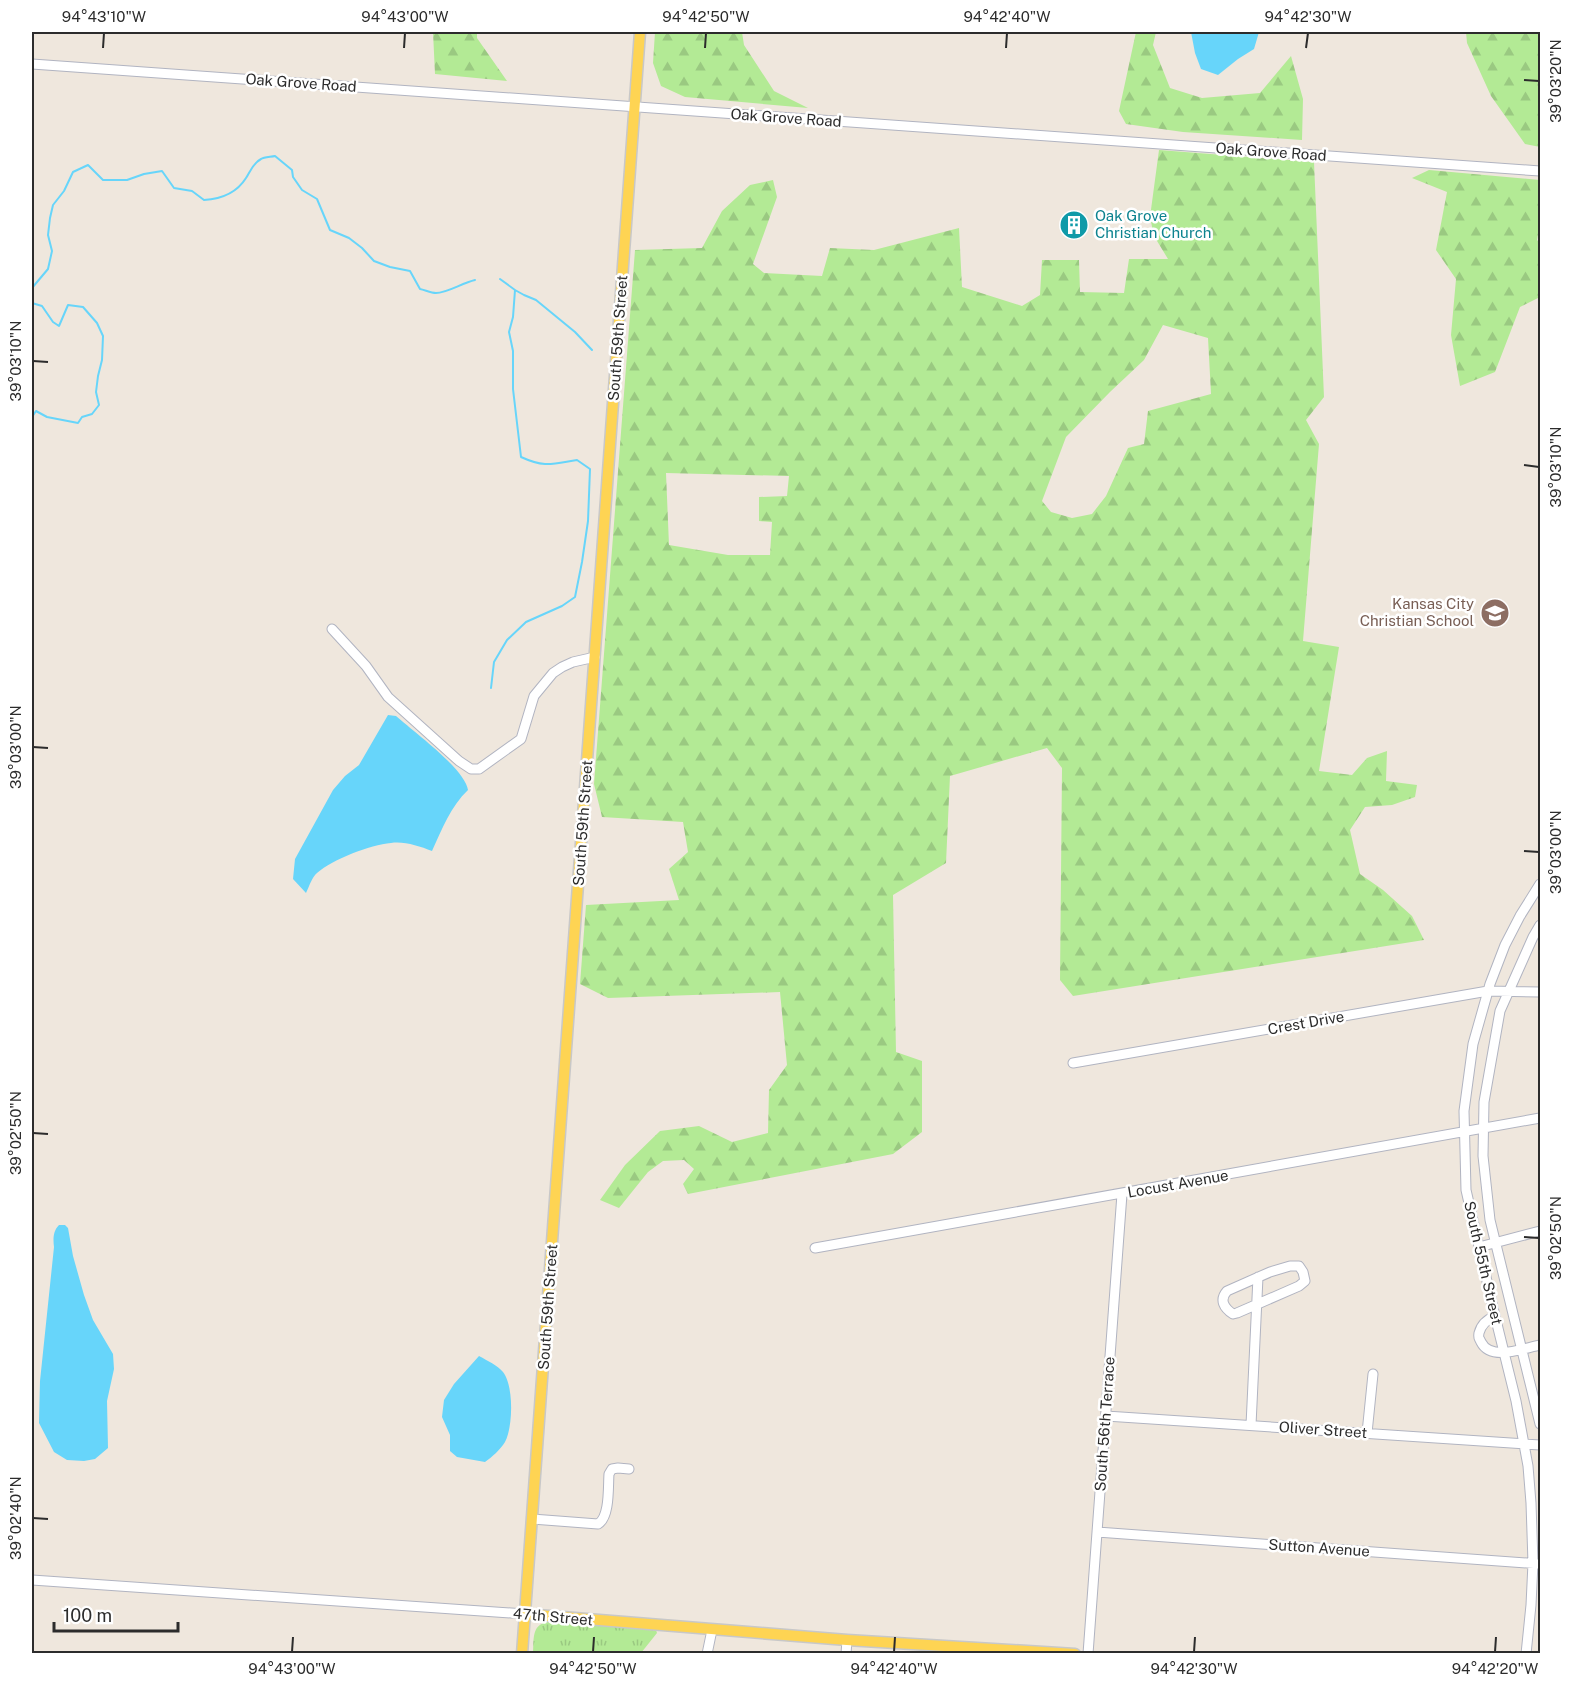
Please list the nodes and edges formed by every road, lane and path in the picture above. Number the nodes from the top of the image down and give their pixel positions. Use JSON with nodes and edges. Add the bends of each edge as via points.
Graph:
{"nodes":[{"id":1,"x":640,"y":32,"type":"edge"},
{"id":2,"x":32,"y":64,"type":"edge"},
{"id":3,"x":635,"y":107,"type":"junction"},
{"id":4,"x":1540,"y":171,"type":"edge"},
{"id":5,"x":332,"y":629,"type":"dead end"},
{"id":6,"x":595,"y":657,"type":"junction"},
{"id":7,"x":1540,"y":884,"type":"edge"},
{"id":8,"x":1540,"y":925,"type":"edge"},
{"id":9,"x":1488,"y":991,"type":"junction"},
{"id":10,"x":1508,"y":992,"type":"junction"},
{"id":11,"x":1540,"y":992,"type":"edge"},
{"id":12,"x":1073,"y":1063,"type":"dead end"},
{"id":13,"x":1540,"y":1118,"type":"edge"},
{"id":14,"x":1483,"y":1129,"type":"junction"},
{"id":15,"x":1465,"y":1132,"type":"junction"},
{"id":16,"x":1122,"y":1194,"type":"junction"},
{"id":17,"x":1540,"y":1231,"type":"edge"},
{"id":18,"x":1496,"y":1242,"type":"junction"},
{"id":19,"x":1479,"y":1246,"type":"junction"},
{"id":20,"x":815,"y":1248,"type":"dead end"},
{"id":21,"x":1258,"y":1277,"type":"junction"},
{"id":22,"x":1257,"y":1304,"type":"junction"},
{"id":23,"x":1495,"y":1316,"type":"junction"},
{"id":24,"x":1540,"y":1345,"type":"edge"},
{"id":25,"x":1523,"y":1348,"type":"junction"},
{"id":26,"x":1504,"y":1353,"type":"junction"},
{"id":27,"x":1373,"y":1374,"type":"dead end"},
{"id":28,"x":1106,"y":1416,"type":"junction"},
{"id":29,"x":1540,"y":1424,"type":"edge"},
{"id":30,"x":1251,"y":1425,"type":"junction"},
{"id":31,"x":1367,"y":1433,"type":"junction"},
{"id":32,"x":1525,"y":1444,"type":"junction"},
{"id":33,"x":1540,"y":1445,"type":"edge"},
{"id":34,"x":629,"y":1469,"type":"dead end"},
{"id":35,"x":532,"y":1519,"type":"junction"},
{"id":36,"x":1097,"y":1532,"type":"junction"},
{"id":37,"x":1537,"y":1563,"type":"edge"},
{"id":38,"x":32,"y":1580,"type":"edge"},
{"id":39,"x":525,"y":1614,"type":"junction"},
{"id":40,"x":712,"y":1630,"type":"junction"},
{"id":41,"x":847,"y":1640,"type":"junction"},
{"id":42,"x":976,"y":1651,"type":"edge"},
{"id":43,"x":522,"y":1653,"type":"edge"},
{"id":44,"x":707,"y":1653,"type":"edge"},
{"id":45,"x":846,"y":1653,"type":"edge"},
{"id":46,"x":1075,"y":1653,"type":"edge"},
{"id":47,"x":1088,"y":1653,"type":"edge"},
{"id":48,"x":1526,"y":1653,"type":"edge"}],
"edges":[{"from":1,"to":3,"type":"main road","name":"South 59th Street"},
{"from":2,"to":3,"type":"street","name":"Oak Grove Road"},
{"from":3,"to":4,"type":"street","name":"Oak Grove Road"},
{"from":3,"to":6,"type":"main road","name":"South 59th Street"},
{"from":5,"to":6,"type":"street","via":[[388,697],[471,769],[479,769],[521,739],[534,696],[553,673],[573,662]]},
{"from":6,"to":35,"type":"main road","name":"South 59th Street"},
{"from":7,"to":9,"type":"street","name":"South 55th Street","via":[[1505,945]]},
{"from":8,"to":10,"type":"street","name":"South 55th Street"},
{"from":9,"to":10,"type":"street","name":"Crest Drive"},
{"from":9,"to":12,"type":"street","name":"Crest Drive"},
{"from":9,"to":15,"type":"street","name":"South 55th Street","via":[[1473,1044]]},
{"from":10,"to":11,"type":"street","name":"Crest Drive"},
{"from":10,"to":14,"type":"street","name":"South 55th Street","via":[[1495,1035]]},
{"from":13,"to":14,"type":"street","name":"Locust Avenue"},
{"from":14,"to":15,"type":"street","name":"Locust Avenue"},
{"from":14,"to":18,"type":"street","name":"South 55th Street","via":[[1484,1179]]},
{"from":15,"to":16,"type":"street","name":"Locust Avenue"},
{"from":15,"to":19,"type":"street","name":"South 55th Street","via":[[1466,1190]]},
{"from":16,"to":20,"type":"street","name":"Locust Avenue"},
{"from":16,"to":28,"type":"street","name":"South 56th Terrace"},
{"from":17,"to":18,"type":"street"},
{"from":18,"to":19,"type":"street"},
{"from":18,"to":25,"type":"street","name":"South 55th Street"},
{"from":19,"to":23,"type":"street","name":"South 55th Street"},
{"from":21,"to":22,"type":"street"},
{"from":21,"to":22,"type":"street","via":[[1227,1291],[1223,1303],[1233,1314]]},
{"from":21,"to":22,"type":"street","via":[[1299,1266],[1305,1281]]},
{"from":22,"to":30,"type":"street"},
{"from":23,"to":26,"type":"street","name":"South 55th Street"},
{"from":23,"to":26,"type":"street","via":[[1480,1329],[1479,1338],[1484,1347]]},
{"from":24,"to":25,"type":"street"},
{"from":25,"to":26,"type":"street"},
{"from":25,"to":29,"type":"street","name":"South 55th Street"},
{"from":26,"to":32,"type":"street","name":"South 55th Street"},
{"from":27,"to":31,"type":"street"},
{"from":28,"to":30,"type":"street","name":"Oliver Street"},
{"from":28,"to":36,"type":"street","name":"South 56th Terrace"},
{"from":30,"to":31,"type":"street","name":"Oliver Street"},
{"from":31,"to":32,"type":"street","name":"Oliver Street"},
{"from":32,"to":33,"type":"street","name":"Oliver Street"},
{"from":32,"to":37,"type":"street","name":"South 55th Street"},
{"from":34,"to":35,"type":"street","via":[[612,1469],[609,1474],[606,1514],[598,1524]]},
{"from":35,"to":39,"type":"main road","name":"South 59th Street"},
{"from":36,"to":37,"type":"street","name":"Sutton Avenue"},
{"from":36,"to":47,"type":"street","name":"South 56th Terrace"},
{"from":37,"to":48,"type":"street","name":"South 55th Street"},
{"from":38,"to":39,"type":"street","name":"47th Street"},
{"from":39,"to":40,"type":"main road","name":"47th Street"},
{"from":39,"to":43,"type":"main road","name":"South 59th Street"},
{"from":40,"to":41,"type":"main road","name":"47th Street"},
{"from":40,"to":44,"type":"street"},
{"from":41,"to":42,"type":"main road","name":"47th Street"},
{"from":41,"to":45,"type":"street"},
{"from":42,"to":46,"type":"main road","name":"47th Street"}]}
